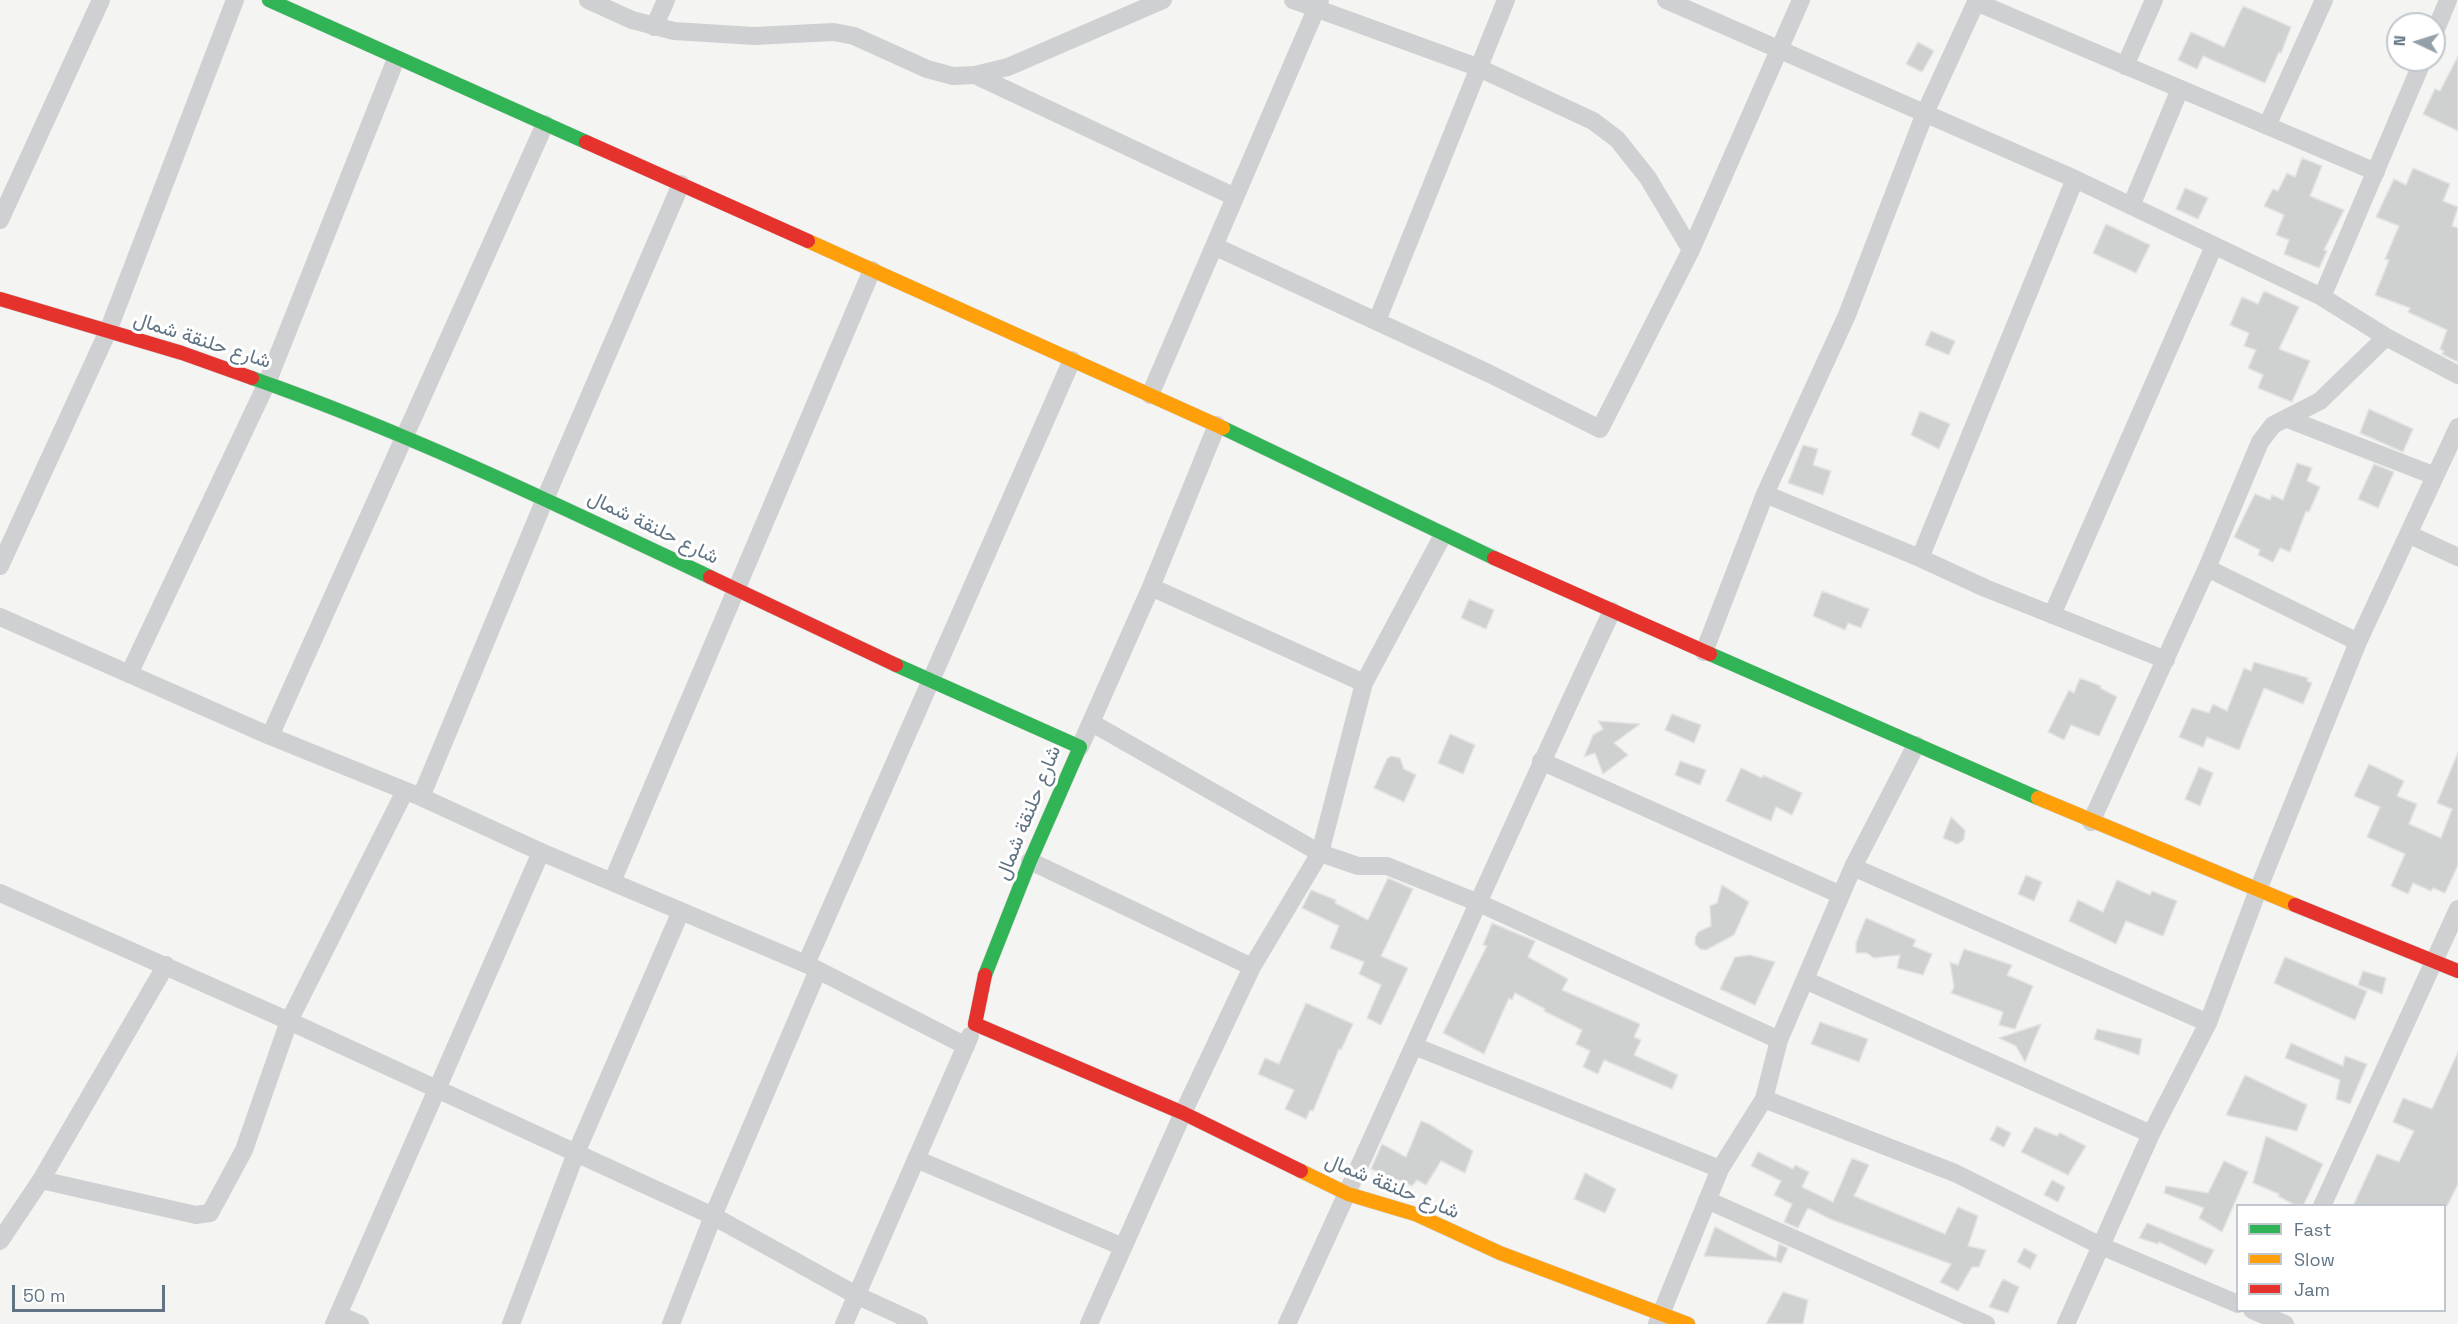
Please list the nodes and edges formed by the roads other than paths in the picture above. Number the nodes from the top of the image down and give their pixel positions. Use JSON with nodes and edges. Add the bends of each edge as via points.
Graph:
{"nodes":[{"id":1,"x":100,"y":0,"type":"edge"},
{"id":2,"x":235,"y":0,"type":"edge"},
{"id":3,"x":269,"y":0,"type":"edge"},
{"id":4,"x":588,"y":0,"type":"edge"},
{"id":5,"x":666,"y":0,"type":"edge"},
{"id":6,"x":1163,"y":0,"type":"edge"},
{"id":7,"x":1293,"y":0,"type":"edge"},
{"id":8,"x":1506,"y":0,"type":"edge"},
{"id":9,"x":1666,"y":0,"type":"edge"},
{"id":10,"x":1801,"y":0,"type":"edge"},
{"id":11,"x":2154,"y":0,"type":"edge"},
{"id":12,"x":2324,"y":0,"type":"edge"},
{"id":13,"x":1976,"y":1,"type":"edge"},
{"id":14,"x":1318,"y":4,"type":"edge"},
{"id":15,"x":654,"y":27,"type":"junction"},
{"id":16,"x":1778,"y":49,"type":"junction"},
{"id":17,"x":396,"y":59,"type":"junction"},
{"id":18,"x":2125,"y":66,"type":"junction"},
{"id":19,"x":1477,"y":67,"type":"junction"},
{"id":20,"x":2418,"y":72,"type":"edge"},
{"id":21,"x":975,"y":75,"type":"junction"},
{"id":22,"x":2180,"y":89,"type":"junction"},
{"id":23,"x":1925,"y":113,"type":"junction"},
{"id":24,"x":545,"y":124,"type":"junction"},
{"id":25,"x":2267,"y":126,"type":"junction"},
{"id":26,"x":2376,"y":172,"type":"junction"},
{"id":27,"x":2075,"y":179,"type":"junction"},
{"id":28,"x":681,"y":184,"type":"junction"},
{"id":29,"x":1235,"y":197,"type":"junction"},
{"id":30,"x":2131,"y":206,"type":"junction"},
{"id":31,"x":0,"y":220,"type":"edge"},
{"id":32,"x":1214,"y":246,"type":"junction"},
{"id":33,"x":2214,"y":246,"type":"junction"},
{"id":34,"x":1690,"y":250,"type":"junction"},
{"id":35,"x":872,"y":270,"type":"junction"},
{"id":36,"x":2322,"y":297,"type":"junction"},
{"id":37,"x":0,"y":299,"type":"edge"},
{"id":38,"x":1377,"y":321,"type":"junction"},
{"id":39,"x":108,"y":331,"type":"junction"},
{"id":40,"x":2386,"y":337,"type":"junction"},
{"id":41,"x":1072,"y":360,"type":"junction"},
{"id":42,"x":2458,"y":375,"type":"edge"},
{"id":43,"x":267,"y":383,"type":"junction"},
{"id":44,"x":1150,"y":395,"type":"junction"},
{"id":45,"x":2288,"y":420,"type":"junction"},
{"id":46,"x":1217,"y":425,"type":"junction"},
{"id":47,"x":2458,"y":427,"type":"edge"},
{"id":48,"x":404,"y":438,"type":"junction"},
{"id":49,"x":2435,"y":476,"type":"junction"},
{"id":50,"x":1765,"y":494,"type":"junction"},
{"id":51,"x":545,"y":499,"type":"junction"},
{"id":52,"x":2409,"y":535,"type":"junction"},
{"id":53,"x":1443,"y":536,"type":"junction"},
{"id":54,"x":2458,"y":556,"type":"edge"},
{"id":55,"x":1920,"y":558,"type":"junction"},
{"id":56,"x":0,"y":566,"type":"edge"},
{"id":57,"x":2207,"y":568,"type":"junction"},
{"id":58,"x":1151,"y":587,"type":"junction"},
{"id":59,"x":735,"y":590,"type":"junction"},
{"id":60,"x":1612,"y":611,"type":"junction"},
{"id":61,"x":2052,"y":615,"type":"junction"},
{"id":62,"x":0,"y":617,"type":"edge"},
{"id":63,"x":2358,"y":642,"type":"junction"},
{"id":64,"x":1704,"y":652,"type":"junction"},
{"id":65,"x":2166,"y":660,"type":"junction"},
{"id":66,"x":129,"y":674,"type":"junction"},
{"id":67,"x":931,"y":681,"type":"junction"},
{"id":68,"x":1364,"y":683,"type":"junction"},
{"id":69,"x":1092,"y":723,"type":"junction"},
{"id":70,"x":270,"y":736,"type":"junction"},
{"id":71,"x":1916,"y":744,"type":"junction"},
{"id":72,"x":1080,"y":747,"type":"junction"},
{"id":73,"x":1541,"y":761,"type":"junction"},
{"id":74,"x":413,"y":794,"type":"junction"},
{"id":75,"x":2091,"y":822,"type":"junction"},
{"id":76,"x":541,"y":852,"type":"junction"},
{"id":77,"x":1320,"y":853,"type":"junction"},
{"id":78,"x":1030,"y":861,"type":"junction"},
{"id":79,"x":1853,"y":867,"type":"junction"},
{"id":80,"x":612,"y":882,"type":"junction"},
{"id":81,"x":2258,"y":890,"type":"junction"},
{"id":82,"x":0,"y":893,"type":"edge"},
{"id":83,"x":1841,"y":895,"type":"junction"},
{"id":84,"x":1479,"y":903,"type":"junction"},
{"id":85,"x":2458,"y":909,"type":"edge"},
{"id":86,"x":681,"y":911,"type":"junction"},
{"id":87,"x":2436,"y":960,"type":"junction"},
{"id":88,"x":166,"y":965,"type":"junction"},
{"id":89,"x":812,"y":967,"type":"junction"},
{"id":90,"x":1252,"y":967,"type":"junction"},
{"id":91,"x":2458,"y":971,"type":"edge"},
{"id":92,"x":1805,"y":980,"type":"junction"},
{"id":93,"x":289,"y":1021,"type":"junction"},
{"id":94,"x":975,"y":1023,"type":"junction"},
{"id":95,"x":2208,"y":1023,"type":"junction"},
{"id":96,"x":1779,"y":1040,"type":"junction"},
{"id":97,"x":966,"y":1046,"type":"junction"},
{"id":98,"x":1414,"y":1046,"type":"junction"},
{"id":99,"x":436,"y":1089,"type":"junction"},
{"id":100,"x":1764,"y":1099,"type":"junction"},
{"id":101,"x":1183,"y":1113,"type":"junction"},
{"id":102,"x":2151,"y":1134,"type":"junction"},
{"id":103,"x":576,"y":1153,"type":"junction"},
{"id":104,"x":916,"y":1159,"type":"junction"},
{"id":105,"x":1720,"y":1169,"type":"junction"},
{"id":106,"x":41,"y":1180,"type":"junction"},
{"id":107,"x":1348,"y":1194,"type":"junction"},
{"id":108,"x":1707,"y":1200,"type":"junction"},
{"id":109,"x":2323,"y":1204,"type":"edge"},
{"id":110,"x":713,"y":1216,"type":"junction"},
{"id":111,"x":0,"y":1241,"type":"edge"},
{"id":112,"x":2101,"y":1246,"type":"junction"},
{"id":113,"x":1123,"y":1247,"type":"junction"},
{"id":114,"x":856,"y":1295,"type":"junction"},
{"id":115,"x":2236,"y":1303,"type":"edge"},
{"id":116,"x":2255,"y":1312,"type":"edge"},
{"id":117,"x":337,"y":1319,"type":"edge"},
{"id":118,"x":1660,"y":1319,"type":"edge"},
{"id":119,"x":2274,"y":1319,"type":"edge"},
{"id":120,"x":360,"y":1324,"type":"edge"},
{"id":121,"x":511,"y":1324,"type":"edge"},
{"id":122,"x":671,"y":1324,"type":"edge"},
{"id":123,"x":844,"y":1324,"type":"edge"},
{"id":124,"x":919,"y":1324,"type":"edge"},
{"id":125,"x":1089,"y":1324,"type":"edge"},
{"id":126,"x":1287,"y":1324,"type":"edge"},
{"id":127,"x":1688,"y":1324,"type":"edge"},
{"id":128,"x":1986,"y":1324,"type":"edge"},
{"id":129,"x":2066,"y":1324,"type":"edge"}],
"edges":[{"from":1,"to":31,"type":"street"},
{"from":2,"to":39,"type":"street"},
{"from":3,"to":17,"type":"street"},
{"from":4,"to":15,"type":"street"},
{"from":5,"to":15,"type":"street"},
{"from":6,"to":21,"type":"street","via":[[1008,67]]},
{"from":7,"to":14,"type":"street"},
{"from":8,"to":19,"type":"street"},
{"from":9,"to":16,"type":"street"},
{"from":10,"to":16,"type":"street"},
{"from":11,"to":18,"type":"street"},
{"from":12,"to":25,"type":"street"},
{"from":13,"to":18,"type":"street"},
{"from":13,"to":23,"type":"street"},
{"from":14,"to":19,"type":"street"},
{"from":14,"to":29,"type":"street"},
{"from":15,"to":21,"type":"street","via":[[754,36],[834,32],[854,36],[927,69],[953,76]]},
{"from":16,"to":23,"type":"street"},
{"from":16,"to":34,"type":"street"},
{"from":17,"to":24,"type":"street"},
{"from":17,"to":43,"type":"street"},
{"from":18,"to":22,"type":"street"},
{"from":19,"to":34,"type":"street","via":[[1593,121],[1617,140],[1647,178]]},
{"from":19,"to":38,"type":"street"},
{"from":20,"to":26,"type":"street"},
{"from":21,"to":29,"type":"street"},
{"from":22,"to":25,"type":"street"},
{"from":22,"to":30,"type":"street"},
{"from":23,"to":27,"type":"street"},
{"from":23,"to":50,"type":"street","via":[[1847,315]]},
{"from":24,"to":28,"type":"street"},
{"from":24,"to":48,"type":"street"},
{"from":25,"to":26,"type":"street"},
{"from":26,"to":36,"type":"street"},
{"from":27,"to":30,"type":"street"},
{"from":27,"to":55,"type":"street"},
{"from":28,"to":35,"type":"street"},
{"from":28,"to":51,"type":"street"},
{"from":29,"to":32,"type":"street"},
{"from":30,"to":33,"type":"street"},
{"from":32,"to":38,"type":"street"},
{"from":32,"to":44,"type":"street"},
{"from":33,"to":36,"type":"street"},
{"from":33,"to":61,"type":"street"},
{"from":34,"to":38,"type":"street","via":[[1600,429]]},
{"from":35,"to":41,"type":"street"},
{"from":35,"to":59,"type":"street"},
{"from":36,"to":40,"type":"street"},
{"from":37,"to":39,"type":"street","name":"شارع حلنقة شمال"},
{"from":39,"to":43,"type":"street","name":"شارع حلنقة شمال"},
{"from":39,"to":56,"type":"street"},
{"from":40,"to":42,"type":"street"},
{"from":40,"to":45,"type":"street","via":[[2320,401]]},
{"from":41,"to":44,"type":"street"},
{"from":41,"to":67,"type":"street"},
{"from":43,"to":48,"type":"street","name":"شارع حلنقة شمال"},
{"from":43,"to":66,"type":"street"},
{"from":44,"to":46,"type":"street"},
{"from":45,"to":49,"type":"street"},
{"from":45,"to":57,"type":"street","via":[[2273,425],[2260,442]]},
{"from":46,"to":53,"type":"street"},
{"from":46,"to":58,"type":"street"},
{"from":47,"to":49,"type":"street"},
{"from":48,"to":51,"type":"street","name":"شارع حلنقة شمال"},
{"from":48,"to":70,"type":"street"},
{"from":49,"to":52,"type":"street"},
{"from":50,"to":55,"type":"street"},
{"from":50,"to":64,"type":"street"},
{"from":51,"to":59,"type":"street","name":"شارع حلنقة شمال"},
{"from":51,"to":74,"type":"street"},
{"from":52,"to":54,"type":"street"},
{"from":52,"to":63,"type":"street"},
{"from":53,"to":60,"type":"street"},
{"from":53,"to":68,"type":"street"},
{"from":55,"to":61,"type":"street"},
{"from":57,"to":63,"type":"street"},
{"from":57,"to":65,"type":"street"},
{"from":58,"to":68,"type":"street"},
{"from":58,"to":69,"type":"street"},
{"from":59,"to":67,"type":"street","name":"شارع حلنقة شمال"},
{"from":59,"to":80,"type":"street"},
{"from":60,"to":64,"type":"street"},
{"from":60,"to":73,"type":"street"},
{"from":61,"to":65,"type":"street"},
{"from":62,"to":66,"type":"street"},
{"from":63,"to":81,"type":"street"},
{"from":64,"to":71,"type":"street"},
{"from":65,"to":75,"type":"street"},
{"from":66,"to":70,"type":"street"},
{"from":67,"to":72,"type":"street","name":"شارع حلنقة شمال"},
{"from":67,"to":89,"type":"street"},
{"from":68,"to":77,"type":"street"},
{"from":69,"to":72,"type":"street"},
{"from":69,"to":77,"type":"street"},
{"from":70,"to":74,"type":"street"},
{"from":71,"to":75,"type":"street"},
{"from":71,"to":79,"type":"street"},
{"from":72,"to":78,"type":"street","name":"شارع حلنقة شمال"},
{"from":73,"to":83,"type":"street"},
{"from":73,"to":84,"type":"street"},
{"from":74,"to":76,"type":"street"},
{"from":74,"to":93,"type":"street"},
{"from":75,"to":81,"type":"street"},
{"from":76,"to":80,"type":"street"},
{"from":76,"to":99,"type":"street"},
{"from":77,"to":84,"type":"street","via":[[1358,866],[1387,866]]},
{"from":77,"to":90,"type":"street"},
{"from":78,"to":90,"type":"street"},
{"from":78,"to":94,"type":"street","name":"شارع حلنقة شمال","via":[[986,970]]},
{"from":79,"to":83,"type":"street"},
{"from":79,"to":95,"type":"street"},
{"from":80,"to":86,"type":"street"},
{"from":81,"to":87,"type":"street"},
{"from":81,"to":95,"type":"street"},
{"from":82,"to":88,"type":"street"},
{"from":83,"to":92,"type":"street"},
{"from":84,"to":96,"type":"street"},
{"from":84,"to":98,"type":"street"},
{"from":85,"to":87,"type":"street"},
{"from":86,"to":89,"type":"street"},
{"from":86,"to":103,"type":"street"},
{"from":87,"to":91,"type":"street"},
{"from":87,"to":109,"type":"street"},
{"from":88,"to":93,"type":"street"},
{"from":88,"to":106,"type":"street"},
{"from":89,"to":97,"type":"street"},
{"from":89,"to":110,"type":"street"},
{"from":90,"to":101,"type":"street"},
{"from":92,"to":96,"type":"street"},
{"from":92,"to":102,"type":"street"},
{"from":93,"to":99,"type":"street"},
{"from":93,"to":106,"type":"street","via":[[244,1150],[210,1213],[196,1215]]},
{"from":94,"to":97,"type":"street"},
{"from":94,"to":101,"type":"street","name":"شارع حلنقة شمال"},
{"from":95,"to":102,"type":"street"},
{"from":96,"to":100,"type":"street"},
{"from":97,"to":104,"type":"street"},
{"from":98,"to":105,"type":"street"},
{"from":98,"to":107,"type":"street"},
{"from":99,"to":103,"type":"street"},
{"from":99,"to":117,"type":"street"},
{"from":100,"to":105,"type":"street"},
{"from":100,"to":112,"type":"street","via":[[1955,1173]]},
{"from":101,"to":107,"type":"street","name":"شارع حلنقة شمال"},
{"from":101,"to":113,"type":"street"},
{"from":102,"to":112,"type":"street"},
{"from":103,"to":110,"type":"street"},
{"from":103,"to":121,"type":"street"},
{"from":104,"to":113,"type":"street"},
{"from":104,"to":114,"type":"street"},
{"from":105,"to":108,"type":"street"},
{"from":106,"to":111,"type":"street"},
{"from":107,"to":118,"type":"street","name":"شارع حلنقة شمال","via":[[1414,1214]]},
{"from":107,"to":126,"type":"street"},
{"from":108,"to":118,"type":"street"},
{"from":108,"to":128,"type":"street"},
{"from":110,"to":114,"type":"street"},
{"from":110,"to":122,"type":"street"},
{"from":112,"to":115,"type":"street"},
{"from":112,"to":129,"type":"street"},
{"from":113,"to":125,"type":"street"},
{"from":114,"to":123,"type":"street"},
{"from":114,"to":124,"type":"street"},
{"from":116,"to":119,"type":"street"},
{"from":117,"to":120,"type":"street"},
{"from":118,"to":127,"type":"street","name":"شارع حلنقة شمال"}]}
